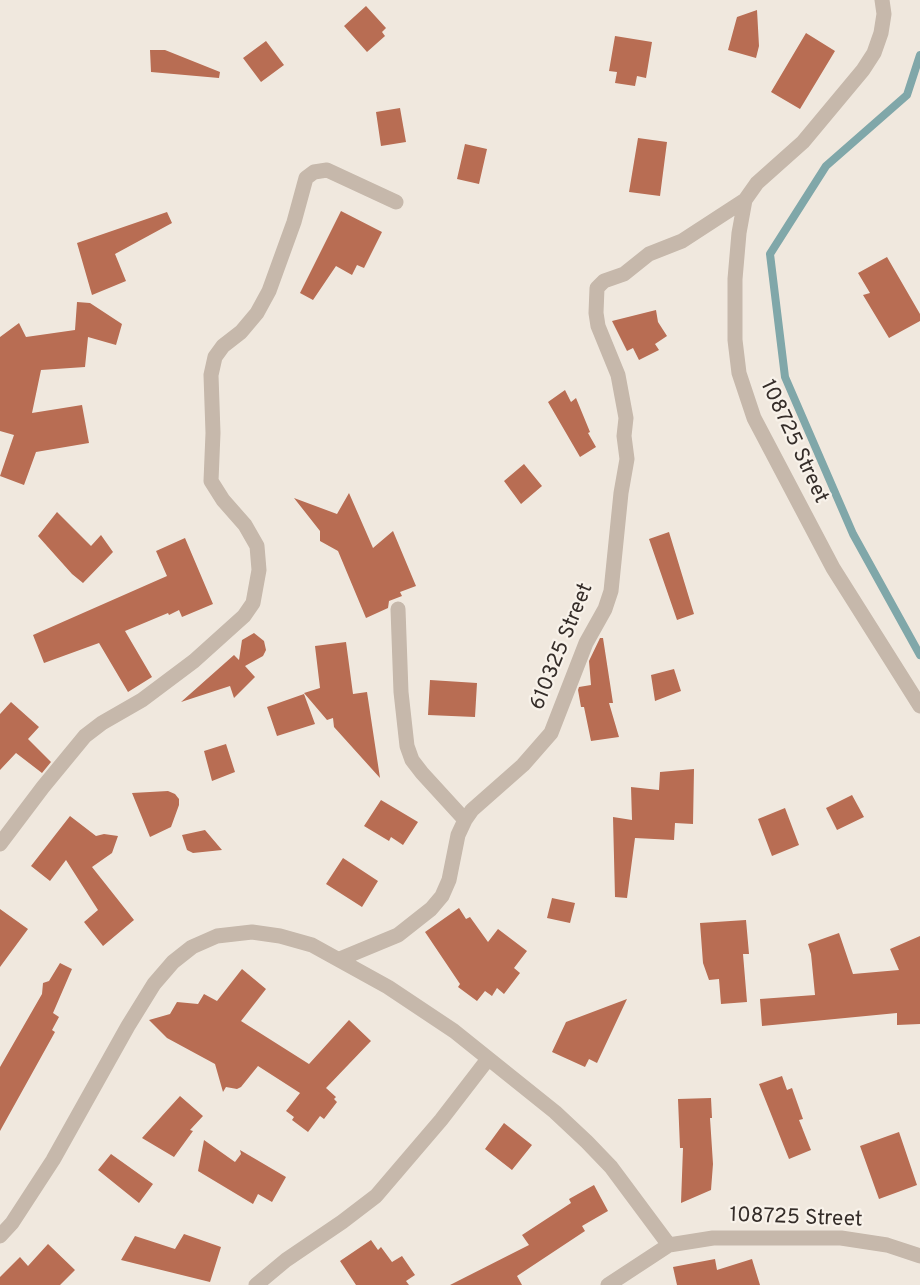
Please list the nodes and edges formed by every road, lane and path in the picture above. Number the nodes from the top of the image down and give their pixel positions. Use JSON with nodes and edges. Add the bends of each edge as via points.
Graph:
{"nodes":[{"id":1,"x":882,"y":0,"type":"edge"},
{"id":2,"x":745,"y":200,"type":"junction"},
{"id":3,"x":396,"y":202,"type":"dead end"},
{"id":4,"x":398,"y":609,"type":"dead end"},
{"id":5,"x":920,"y":706,"type":"edge"},
{"id":6,"x":465,"y":820,"type":"junction"},
{"id":7,"x":0,"y":844,"type":"edge"},
{"id":8,"x":340,"y":959,"type":"junction"},
{"id":9,"x":488,"y":1059,"type":"junction"},
{"id":10,"x":0,"y":1236,"type":"edge"},
{"id":11,"x":669,"y":1245,"type":"junction"},
{"id":12,"x":920,"y":1256,"type":"edge"},
{"id":13,"x":256,"y":1285,"type":"edge"},
{"id":14,"x":608,"y":1285,"type":"edge"}],
"edges":[{"from":1,"to":2,"type":"street","name":"108725 Street","via":[[881,33],[863,70],[803,142],[757,183]]},
{"from":2,"to":5,"type":"street","name":"108725 Street","via":[[735,310],[738,362],[745,395],[833,568]]},
{"from":2,"to":6,"type":"street","name":"610325 Street","via":[[682,241],[649,254],[624,274],[597,288],[598,326],[618,375],[626,418],[627,459],[611,591],[551,733]]},
{"from":3,"to":7,"type":"street","via":[[327,170],[306,178],[269,291],[257,313],[214,357],[211,375],[211,481],[257,546],[259,570],[253,603],[194,661],[85,736]]},
{"from":4,"to":6,"type":"street","via":[[407,746],[422,773]]},
{"from":6,"to":8,"type":"street","name":"610325 Street","via":[[449,880],[431,909],[398,935]]},
{"from":8,"to":9,"type":"street","via":[[433,1015]]},
{"from":8,"to":10,"type":"street","via":[[312,945],[252,932],[217,936],[192,946],[154,984],[53,1160]]},
{"from":9,"to":11,"type":"street","via":[[587,1142],[611,1167]]},
{"from":9,"to":13,"type":"street","via":[[376,1196]]},
{"from":11,"to":12,"type":"street","name":"108725 Street","via":[[713,1238],[830,1237],[887,1245]]},
{"from":11,"to":14,"type":"street"}]}
